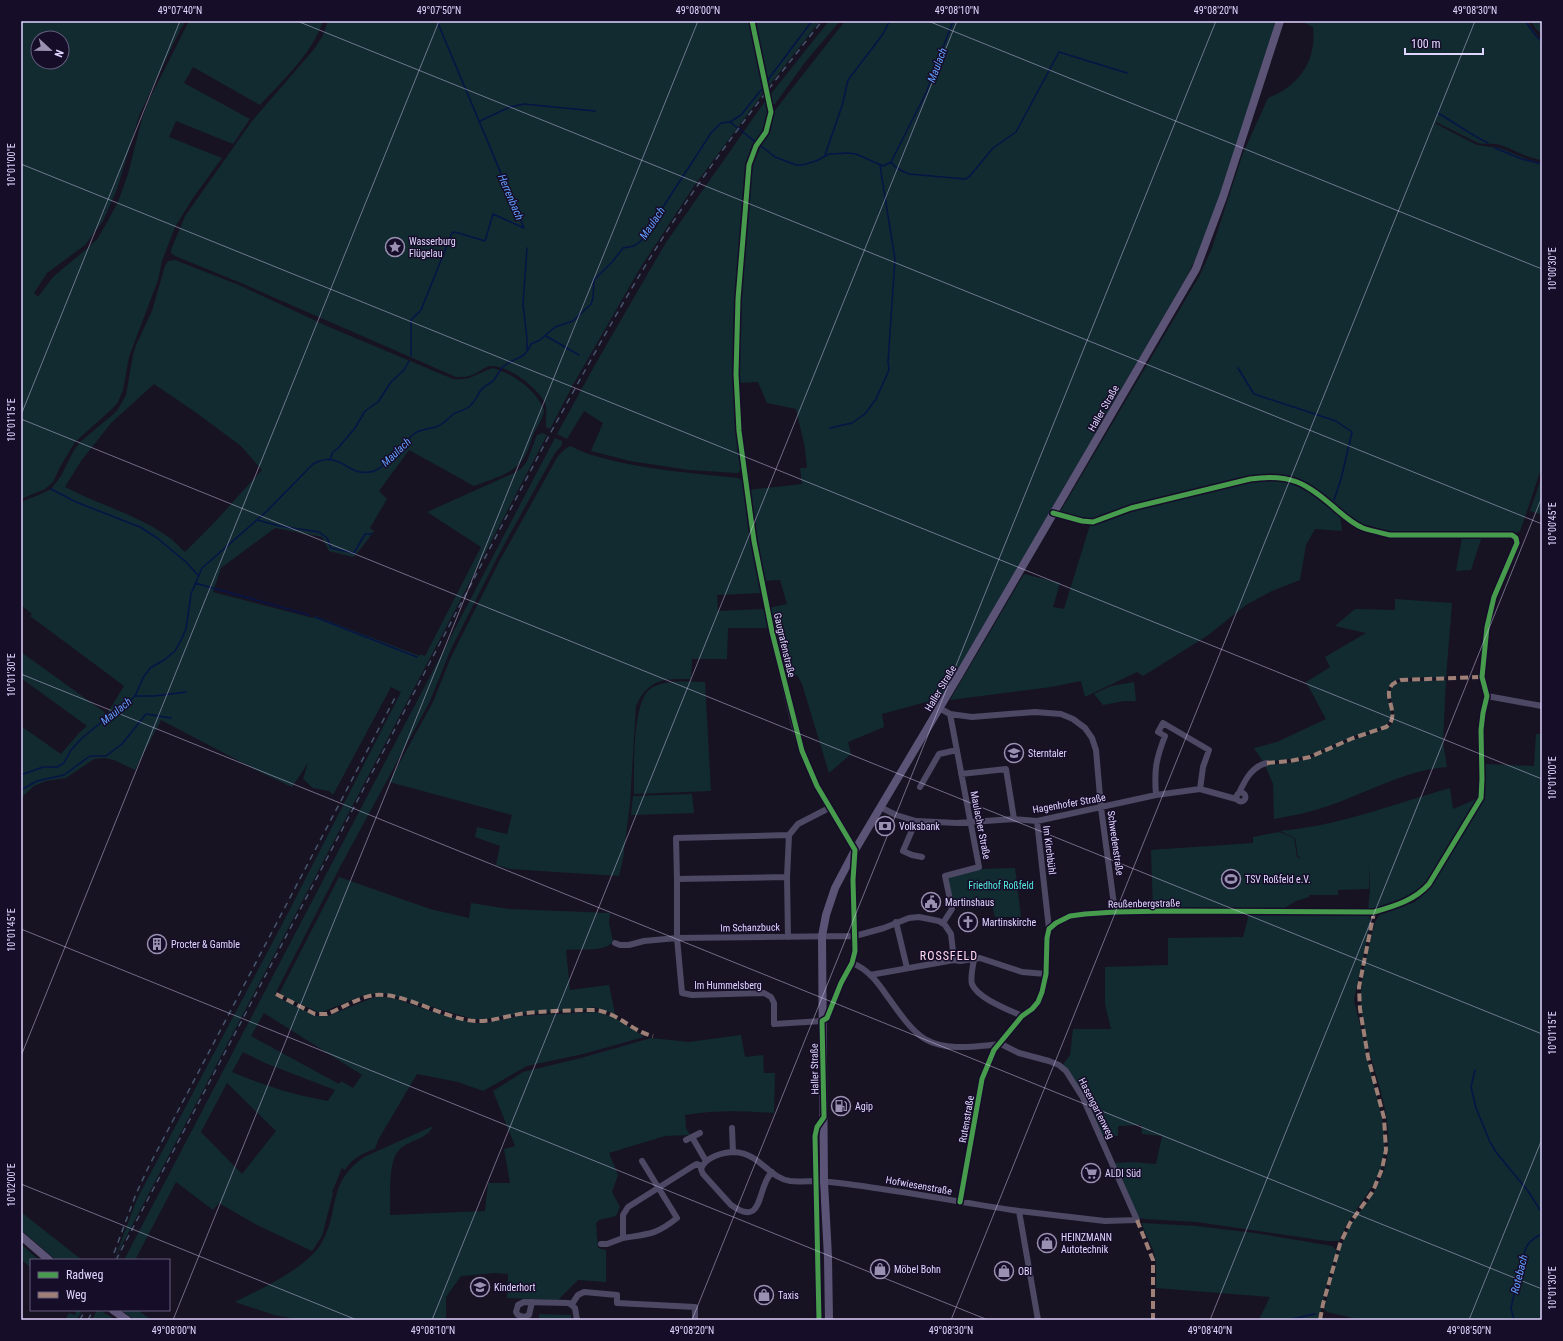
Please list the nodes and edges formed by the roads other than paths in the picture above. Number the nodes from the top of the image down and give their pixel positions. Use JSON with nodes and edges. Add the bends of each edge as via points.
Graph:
{"nodes":[{"id":1,"x":1280,"y":21,"type":"edge"},
{"id":2,"x":739,"y":431,"type":"dead end"},
{"id":3,"x":1053,"y":514,"type":"junction"},
{"id":4,"x":1487,"y":696,"type":"junction"},
{"id":5,"x":1542,"y":706,"type":"edge"},
{"id":6,"x":939,"y":708,"type":"junction"},
{"id":7,"x":950,"y":714,"type":"junction"},
{"id":8,"x":957,"y":750,"type":"junction"},
{"id":9,"x":1266,"y":763,"type":"dead end"},
{"id":10,"x":961,"y":774,"type":"junction"},
{"id":11,"x":920,"y":787,"type":"dead end"},
{"id":12,"x":1200,"y":789,"type":"junction"},
{"id":13,"x":1156,"y":795,"type":"junction"},
{"id":14,"x":880,"y":807,"type":"junction"},
{"id":15,"x":829,"y":808,"type":"junction"},
{"id":16,"x":1101,"y":808,"type":"junction"},
{"id":17,"x":1014,"y":819,"type":"junction"},
{"id":18,"x":916,"y":821,"type":"junction"},
{"id":19,"x":1037,"y":821,"type":"junction"},
{"id":20,"x":970,"y":822,"type":"junction"},
{"id":21,"x":789,"y":835,"type":"junction"},
{"id":22,"x":855,"y":850,"type":"junction"},
{"id":23,"x":922,"y":857,"type":"dead end"},
{"id":24,"x":841,"y":876,"type":"junction"},
{"id":25,"x":787,"y":877,"type":"junction"},
{"id":26,"x":677,"y":879,"type":"junction"},
{"id":27,"x":853,"y":880,"type":"junction"},
{"id":28,"x":1115,"y":912,"type":"junction"},
{"id":29,"x":896,"y":922,"type":"junction"},
{"id":30,"x":943,"y":923,"type":"junction"},
{"id":31,"x":1049,"y":929,"type":"junction"},
{"id":32,"x":822,"y":936,"type":"junction"},
{"id":33,"x":854,"y":936,"type":"junction"},
{"id":34,"x":788,"y":937,"type":"junction"},
{"id":35,"x":677,"y":938,"type":"junction"},
{"id":36,"x":615,"y":943,"type":"dead end"},
{"id":37,"x":974,"y":959,"type":"junction"},
{"id":38,"x":954,"y":960,"type":"junction"},
{"id":39,"x":852,"y":963,"type":"junction"},
{"id":40,"x":907,"y":968,"type":"junction"},
{"id":41,"x":1046,"y":974,"type":"junction"},
{"id":42,"x":870,"y":975,"type":"junction"},
{"id":43,"x":1022,"y":1016,"type":"junction"},
{"id":44,"x":822,"y":1021,"type":"junction"},
{"id":45,"x":1001,"y":1044,"type":"junction"},
{"id":46,"x":732,"y":1128,"type":"dead end"},
{"id":47,"x":700,"y":1133,"type":"dead end"},
{"id":48,"x":733,"y":1152,"type":"junction"},
{"id":49,"x":642,"y":1161,"type":"dead end"},
{"id":50,"x":704,"y":1164,"type":"junction"},
{"id":51,"x":772,"y":1172,"type":"junction"},
{"id":52,"x":820,"y":1182,"type":"junction"},
{"id":53,"x":658,"y":1188,"type":"junction"},
{"id":54,"x":960,"y":1202,"type":"junction"},
{"id":55,"x":1019,"y":1211,"type":"junction"},
{"id":56,"x":1138,"y":1220,"type":"joint"},
{"id":57,"x":825,"y":1229,"type":"junction"},
{"id":58,"x":21,"y":1236,"type":"edge"},
{"id":59,"x":623,"y":1238,"type":"junction"},
{"id":60,"x":601,"y":1244,"type":"dead end"},
{"id":61,"x":49,"y":1259,"type":"edge"},
{"id":62,"x":532,"y":1302,"type":"dead end"},
{"id":63,"x":572,"y":1304,"type":"junction"},
{"id":64,"x":114,"y":1311,"type":"edge"},
{"id":65,"x":127,"y":1320,"type":"edge"},
{"id":66,"x":577,"y":1320,"type":"edge"},
{"id":67,"x":695,"y":1320,"type":"edge"},
{"id":68,"x":823,"y":1320,"type":"edge"},
{"id":69,"x":829,"y":1320,"type":"edge"},
{"id":70,"x":1038,"y":1320,"type":"edge"}],
"edges":[{"from":1,"to":3,"type":"main road","name":"Haller Straße","via":[[1223,197],[1191,279]]},
{"from":2,"to":15,"type":"street","name":"Gaugrafenstraße","via":[[754,541],[772,632],[802,751]]},
{"from":3,"to":4,"type":"street","via":[[1093,522],[1131,508],[1270,476],[1302,483],[1315,490],[1349,520],[1363,528],[1390,535],[1512,535],[1517,543],[1494,596],[1487,627],[1482,677]]},
{"from":3,"to":6,"type":"main road","name":"Haller Straße"},
{"from":4,"to":5,"type":"street"},
{"from":4,"to":28,"type":"street","name":"Reußenbergstraße","via":[[1481,730],[1481,798],[1429,884],[1414,897],[1374,912]]},
{"from":6,"to":7,"type":"street"},
{"from":6,"to":14,"type":"main road","name":"Haller Straße"},
{"from":7,"to":8,"type":"street","name":"Maulacher Straße"},
{"from":7,"to":16,"type":"street","name":"Schwedenstraße","via":[[972,717],[1035,712],[1061,714],[1074,719],[1085,728],[1096,750]]},
{"from":8,"to":10,"type":"street","name":"Maulacher Straße"},
{"from":8,"to":11,"type":"street","via":[[939,754]]},
{"from":9,"to":12,"type":"street","name":"Hagenhofer Straße","via":[[1253,769],[1244,780],[1238,796]]},
{"from":10,"to":17,"type":"street","via":[[1006,769]]},
{"from":10,"to":20,"type":"street","name":"Maulacher Straße"},
{"from":12,"to":13,"type":"street","name":"Hagenhofer Straße"},
{"from":12,"to":13,"type":"street","via":[[1203,767],[1209,750],[1163,723],[1158,732],[1165,736],[1157,756]]},
{"from":13,"to":16,"type":"street","name":"Hagenhofer Straße"},
{"from":14,"to":18,"type":"street","name":"Hagenhofer Straße"},
{"from":14,"to":22,"type":"main road","name":"Haller Straße"},
{"from":15,"to":21,"type":"street","via":[[798,824]]},
{"from":15,"to":22,"type":"street","name":"Gaugrafenstraße"},
{"from":16,"to":19,"type":"street","name":"Hagenhofer Straße"},
{"from":16,"to":28,"type":"street","name":"Schwedenstraße"},
{"from":17,"to":19,"type":"street","name":"Hagenhofer Straße"},
{"from":17,"to":20,"type":"street","name":"Hagenhofer Straße"},
{"from":18,"to":20,"type":"street","name":"Hagenhofer Straße","via":[[957,824]]},
{"from":18,"to":23,"type":"street","via":[[903,851]]},
{"from":19,"to":31,"type":"street","name":"Im Kirchbühl"},
{"from":20,"to":30,"type":"street","name":"Maulacher Straße","via":[[979,867],[944,876],[952,909]]},
{"from":21,"to":25,"type":"street","name":"Im Schanzbuck"},
{"from":21,"to":26,"type":"street","via":[[676,838]]},
{"from":22,"to":24,"type":"main road","name":"Haller Straße"},
{"from":22,"to":27,"type":"street"},
{"from":24,"to":27,"type":"street"},
{"from":24,"to":32,"type":"main road","name":"Haller Straße","via":[[826,915]]},
{"from":25,"to":26,"type":"street"},
{"from":25,"to":34,"type":"street","name":"Im Schanzbuck"},
{"from":26,"to":35,"type":"street"},
{"from":27,"to":33,"type":"street"},
{"from":28,"to":31,"type":"street","name":"Reußenbergstraße","via":[[1070,916]]},
{"from":29,"to":30,"type":"street","via":[[919,917]]},
{"from":29,"to":33,"type":"street"},
{"from":29,"to":40,"type":"street"},
{"from":30,"to":38,"type":"street","via":[[951,934]]},
{"from":31,"to":41,"type":"street"},
{"from":32,"to":33,"type":"street"},
{"from":32,"to":34,"type":"street"},
{"from":32,"to":44,"type":"main road","name":"Haller Straße"},
{"from":33,"to":39,"type":"street","via":[[855,951]]},
{"from":34,"to":35,"type":"street","name":"Im Schanzbuck"},
{"from":35,"to":36,"type":"street","name":"Im Schanzbuck","via":[[629,945]]},
{"from":35,"to":44,"type":"street","name":"Im Hummelsberg","via":[[682,993],[764,993],[771,996],[774,1003],[774,1024]]},
{"from":37,"to":38,"type":"street","via":[[960,962]]},
{"from":37,"to":41,"type":"street","via":[[980,958],[1022,972]]},
{"from":37,"to":43,"type":"street","via":[[971,983],[975,989],[994,1003]]},
{"from":38,"to":40,"type":"street"},
{"from":39,"to":42,"type":"street","via":[[862,967]]},
{"from":39,"to":44,"type":"street","via":[[827,1018]]},
{"from":40,"to":42,"type":"street"},
{"from":41,"to":43,"type":"street","via":[[1038,1002]]},
{"from":42,"to":45,"type":"street","via":[[926,1040],[950,1046]]},
{"from":43,"to":45,"type":"street"},
{"from":44,"to":52,"type":"main road","name":"Haller Straße"},
{"from":45,"to":54,"type":"street","name":"Rutenstraße","via":[[994,1050],[982,1079]]},
{"from":45,"to":56,"type":"street","name":"Hasengartenweg","via":[[1019,1053],[1054,1063],[1066,1071],[1084,1098]]},
{"from":46,"to":48,"type":"street"},
{"from":47,"to":50,"type":"street","via":[[689,1138]]},
{"from":48,"to":50,"type":"street","via":[[720,1154]]},
{"from":48,"to":51,"type":"street","name":"Hofwiesenstraße","via":[[752,1156]]},
{"from":49,"to":53,"type":"street"},
{"from":50,"to":51,"type":"street","via":[[701,1172],[731,1205],[748,1212],[757,1208],[763,1185]]},
{"from":50,"to":53,"type":"street","via":[[693,1166]]},
{"from":51,"to":52,"type":"street","name":"Hofwiesenstraße","via":[[790,1181]]},
{"from":52,"to":54,"type":"street","name":"Hofwiesenstraße","via":[[879,1188]]},
{"from":52,"to":57,"type":"main road","name":"Haller Straße"},
{"from":53,"to":59,"type":"street","via":[[628,1207],[623,1215]]},
{"from":53,"to":59,"type":"street","via":[[677,1218],[663,1230]]},
{"from":54,"to":55,"type":"street","name":"Hofwiesenstraße"},
{"from":55,"to":56,"type":"street","name":"Hofwiesenstraße","via":[[1105,1221]]},
{"from":55,"to":70,"type":"street"},
{"from":57,"to":68,"type":"main road","name":"Haller Straße"},
{"from":57,"to":69,"type":"main road","name":"Haller Straße"},
{"from":58,"to":61,"type":"main road"},
{"from":59,"to":60,"type":"street"},
{"from":62,"to":63,"type":"street"},
{"from":63,"to":66,"type":"street"},
{"from":63,"to":67,"type":"street","via":[[578,1295],[584,1292],[617,1295],[617,1303],[695,1307]]},
{"from":64,"to":65,"type":"main road"}]}
